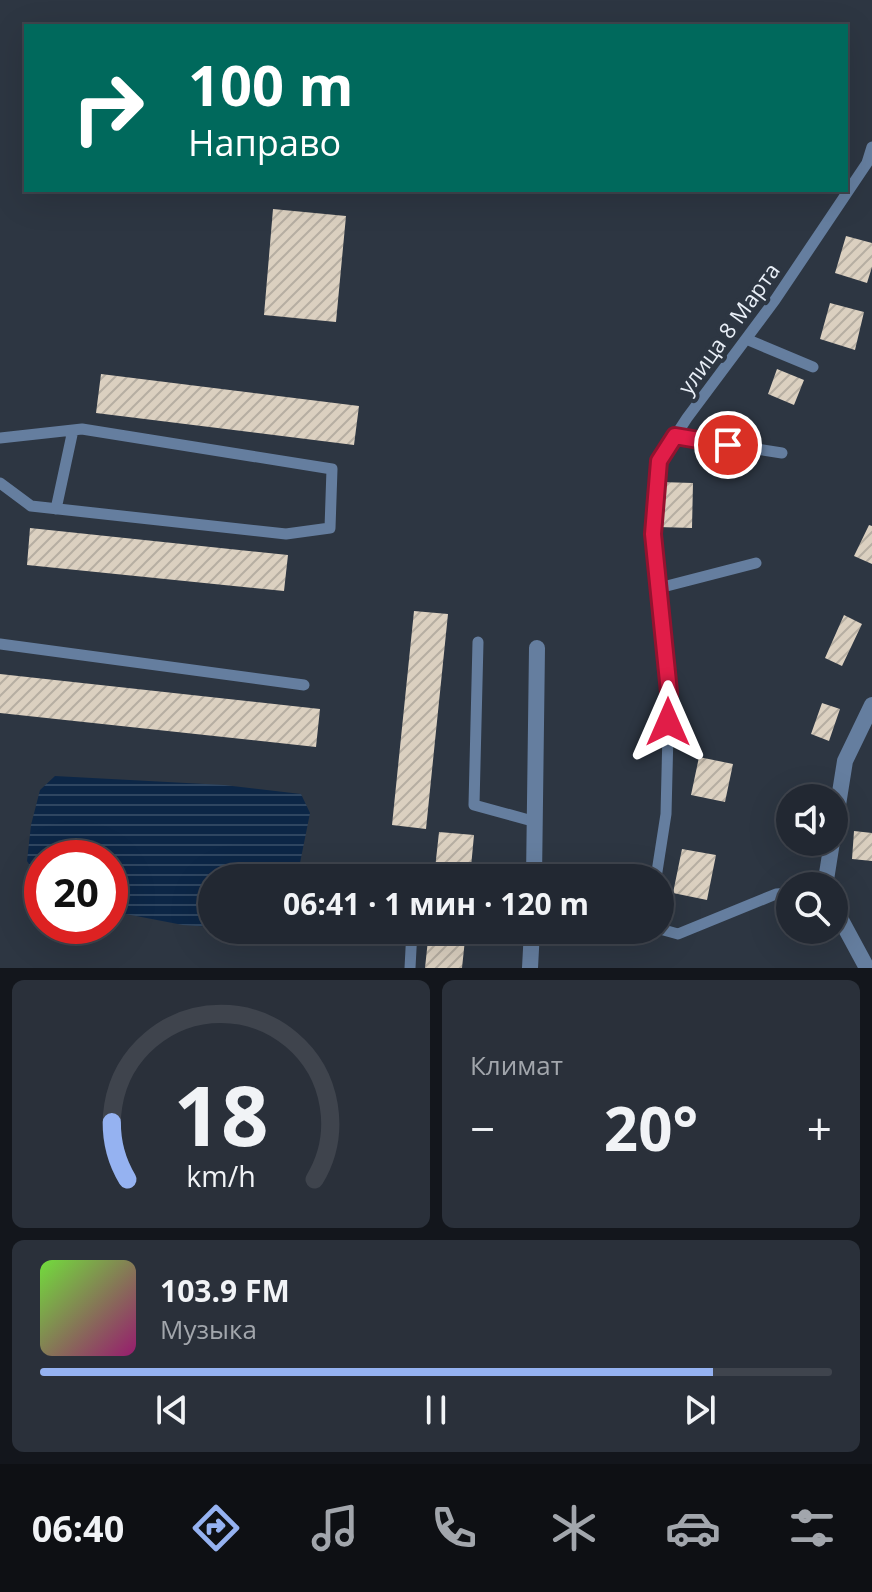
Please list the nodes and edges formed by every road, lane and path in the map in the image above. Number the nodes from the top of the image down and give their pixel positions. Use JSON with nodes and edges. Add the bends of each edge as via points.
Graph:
{"nodes":[{"id":1,"x":872,"y":147,"type":"edge"},
{"id":2,"x":848,"y":191,"type":"edge"},
{"id":3,"x":848,"y":192,"type":"edge"},
{"id":4,"x":746,"y":339,"type":"junction"},
{"id":5,"x":813,"y":367,"type":"dead end"},
{"id":6,"x":73,"y":430,"type":"junction"},
{"id":7,"x":675,"y":436,"type":"junction"},
{"id":8,"x":0,"y":438,"type":"edge"},
{"id":9,"x":782,"y":453,"type":"dead end"},
{"id":10,"x":0,"y":483,"type":"edge"},
{"id":11,"x":56,"y":509,"type":"junction"},
{"id":12,"x":756,"y":563,"type":"dead end"},
{"id":13,"x":659,"y":588,"type":"junction"},
{"id":14,"x":478,"y":642,"type":"dead end"},
{"id":15,"x":0,"y":644,"type":"edge"},
{"id":16,"x":537,"y":648,"type":"dead end"},
{"id":17,"x":304,"y":685,"type":"dead end"},
{"id":18,"x":872,"y":705,"type":"edge"},
{"id":19,"x":841,"y":784,"type":"edge"},
{"id":20,"x":536,"y":822,"type":"junction"},
{"id":21,"x":534,"y":864,"type":"edge"},
{"id":22,"x":658,"y":864,"type":"edge"},
{"id":23,"x":776,"y":894,"type":"edge"},
{"id":24,"x":674,"y":933,"type":"edge"},
{"id":25,"x":848,"y":933,"type":"edge"},
{"id":26,"x":411,"y":944,"type":"edge"},
{"id":27,"x":531,"y":944,"type":"edge"},
{"id":28,"x":410,"y":968,"type":"edge"},
{"id":29,"x":530,"y":968,"type":"edge"},
{"id":30,"x":867,"y":968,"type":"edge"}],
"edges":[{"from":1,"to":2,"type":"lane","name":"улица 8 Марта"},
{"from":3,"to":4,"type":"lane","name":"улица 8 Марта"},
{"from":4,"to":5,"type":"lane"},
{"from":4,"to":7,"type":"lane","name":"улица 8 Марта"},
{"from":6,"to":8,"type":"lane"},
{"from":6,"to":11,"type":"lane"},
{"from":6,"to":11,"type":"lane","via":[[332,469],[330,528],[286,534]]},
{"from":7,"to":9,"type":"lane"},
{"from":7,"to":13,"type":"lane","name":"улица 8 Марта","via":[[659,461],[653,534]]},
{"from":10,"to":11,"type":"lane","via":[[31,506]]},
{"from":12,"to":13,"type":"lane"},
{"from":13,"to":22,"type":"lane","name":"улица 8 Марта","via":[[669,692],[666,814]]},
{"from":14,"to":20,"type":"lane","via":[[474,805]]},
{"from":15,"to":17,"type":"lane"},
{"from":16,"to":20,"type":"street"},
{"from":18,"to":19,"type":"street","via":[[845,761]]},
{"from":20,"to":21,"type":"street"},
{"from":23,"to":24,"type":"lane"},
{"from":25,"to":30,"type":"street"},
{"from":26,"to":28,"type":"lane"},
{"from":27,"to":29,"type":"street"}]}
